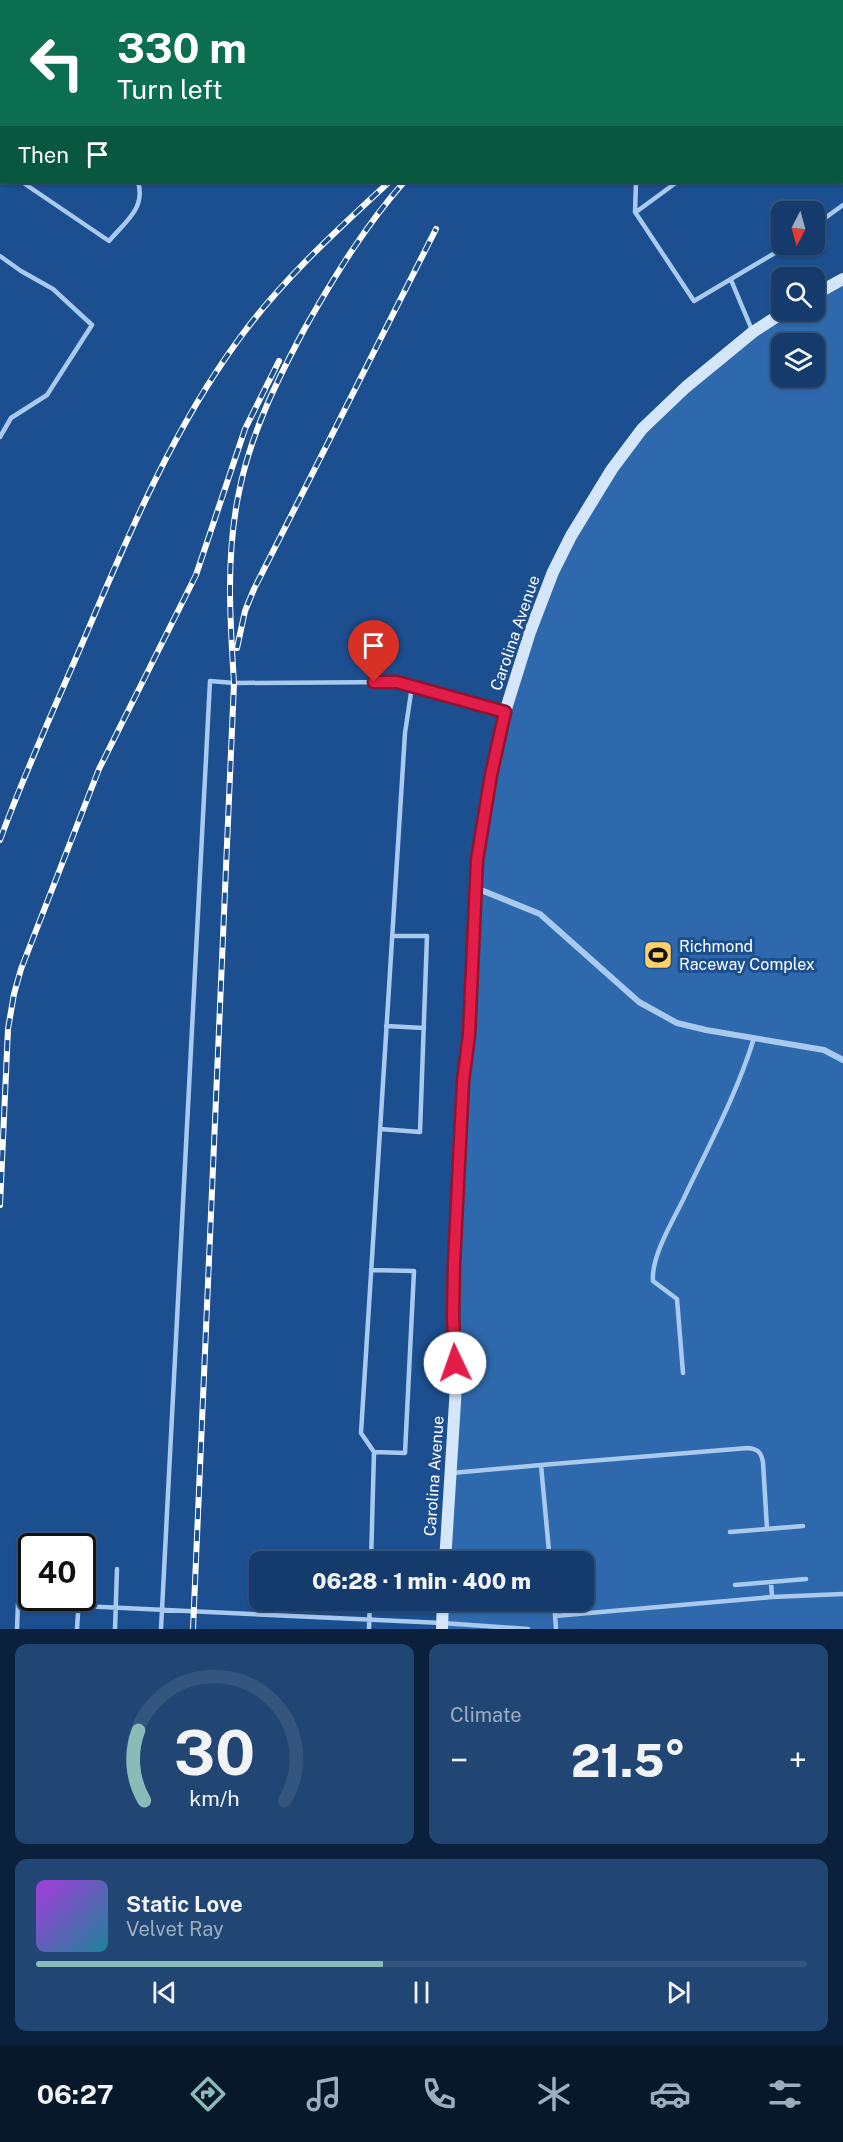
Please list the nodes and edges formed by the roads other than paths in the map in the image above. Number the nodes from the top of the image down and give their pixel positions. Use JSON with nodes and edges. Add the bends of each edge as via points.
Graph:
{"nodes":[{"id":1,"x":23,"y":183,"type":"edge"},
{"id":2,"x":138,"y":183,"type":"edge"},
{"id":3,"x":636,"y":183,"type":"edge"},
{"id":4,"x":676,"y":183,"type":"edge"},
{"id":5,"x":843,"y":205,"type":"edge"},
{"id":6,"x":635,"y":212,"type":"junction"},
{"id":7,"x":825,"y":218,"type":"edge"},
{"id":8,"x":772,"y":255,"type":"edge"},
{"id":9,"x":0,"y":256,"type":"edge"},
{"id":10,"x":843,"y":279,"type":"edge"},
{"id":11,"x":732,"y":280,"type":"junction"},
{"id":12,"x":825,"y":289,"type":"edge"},
{"id":13,"x":771,"y":320,"type":"edge"},
{"id":14,"x":753,"y":332,"type":"junction"},
{"id":15,"x":0,"y":437,"type":"edge"},
{"id":16,"x":412,"y":686,"type":"junction"},
{"id":17,"x":505,"y":712,"type":"junction"},
{"id":18,"x":476,"y":888,"type":"junction"},
{"id":19,"x":392,"y":936,"type":"junction"},
{"id":20,"x":386,"y":1026,"type":"junction"},
{"id":21,"x":424,"y":1028,"type":"junction"},
{"id":22,"x":754,"y":1038,"type":"junction"},
{"id":23,"x":843,"y":1060,"type":"edge"},
{"id":24,"x":380,"y":1129,"type":"junction"},
{"id":25,"x":371,"y":1270,"type":"junction"},
{"id":26,"x":683,"y":1374,"type":"dead end"},
{"id":27,"x":374,"y":1452,"type":"junction"},
{"id":28,"x":541,"y":1465,"type":"junction"},
{"id":29,"x":450,"y":1473,"type":"junction"},
{"id":30,"x":803,"y":1526,"type":"dead end"},
{"id":31,"x":767,"y":1529,"type":"junction"},
{"id":32,"x":730,"y":1532,"type":"dead end"},
{"id":33,"x":371,"y":1551,"type":"edge"},
{"id":34,"x":446,"y":1551,"type":"edge"},
{"id":35,"x":549,"y":1551,"type":"edge"},
{"id":36,"x":117,"y":1569,"type":"dead end"},
{"id":37,"x":807,"y":1579,"type":"dead end"},
{"id":38,"x":771,"y":1582,"type":"junction"},
{"id":39,"x":735,"y":1585,"type":"dead end"},
{"id":40,"x":843,"y":1594,"type":"edge"},
{"id":41,"x":772,"y":1597,"type":"junction"},
{"id":42,"x":18,"y":1603,"type":"edge"},
{"id":43,"x":96,"y":1606,"type":"edge"},
{"id":44,"x":116,"y":1607,"type":"junction"},
{"id":45,"x":162,"y":1610,"type":"junction"},
{"id":46,"x":78,"y":1611,"type":"edge"},
{"id":47,"x":370,"y":1611,"type":"edge"},
{"id":48,"x":443,"y":1611,"type":"edge"},
{"id":49,"x":555,"y":1611,"type":"edge"},
{"id":50,"x":555,"y":1616,"type":"junction"},
{"id":51,"x":370,"y":1620,"type":"junction"},
{"id":52,"x":442,"y":1626,"type":"edge"},
{"id":53,"x":17,"y":1629,"type":"edge"},
{"id":54,"x":77,"y":1629,"type":"edge"},
{"id":55,"x":115,"y":1629,"type":"edge"},
{"id":56,"x":161,"y":1629,"type":"edge"},
{"id":57,"x":369,"y":1629,"type":"edge"},
{"id":58,"x":528,"y":1629,"type":"edge"},
{"id":59,"x":556,"y":1629,"type":"edge"}],
"edges":[{"from":1,"to":2,"type":"lane","via":[[109,241],[139,205],[142,193]]},
{"from":3,"to":6,"type":"lane"},
{"from":4,"to":6,"type":"lane"},
{"from":5,"to":7,"type":"lane"},
{"from":6,"to":11,"type":"lane","via":[[694,302]]},
{"from":8,"to":11,"type":"lane"},
{"from":9,"to":15,"type":"lane","via":[[53,289],[92,326],[47,395],[11,418]]},
{"from":10,"to":12,"type":"street"},
{"from":11,"to":14,"type":"lane"},
{"from":13,"to":14,"type":"street","name":"Carolina Avenue"},
{"from":14,"to":17,"type":"street","name":"Carolina Avenue","via":[[702,372],[642,429],[606,478],[553,572]]},
{"from":16,"to":17,"type":"lane"},
{"from":16,"to":19,"type":"lane","via":[[405,733]]},
{"from":16,"to":45,"type":"lane","via":[[397,682],[210,681]]},
{"from":17,"to":18,"type":"street","name":"Carolina Avenue","via":[[480,834]]},
{"from":18,"to":22,"type":"street","via":[[540,914],[639,1002],[677,1023]]},
{"from":18,"to":29,"type":"street","name":"Carolina Avenue","via":[[454,1264],[456,1386]]},
{"from":19,"to":20,"type":"lane"},
{"from":19,"to":21,"type":"lane","via":[[427,936]]},
{"from":20,"to":21,"type":"lane"},
{"from":20,"to":24,"type":"lane"},
{"from":21,"to":24,"type":"lane","via":[[420,1132]]},
{"from":22,"to":23,"type":"street","via":[[824,1050]]},
{"from":22,"to":26,"type":"lane","via":[[745,1069],[652,1270],[652,1281],[677,1299]]},
{"from":24,"to":25,"type":"lane"},
{"from":25,"to":27,"type":"lane","via":[[361,1432]]},
{"from":25,"to":27,"type":"lane","via":[[414,1271],[405,1453]]},
{"from":27,"to":33,"type":"lane"},
{"from":28,"to":29,"type":"lane"},
{"from":28,"to":31,"type":"lane","via":[[756,1449],[763,1462]]},
{"from":28,"to":35,"type":"lane"},
{"from":29,"to":34,"type":"street","name":"Carolina Avenue"},
{"from":30,"to":31,"type":"lane"},
{"from":31,"to":32,"type":"lane"},
{"from":36,"to":44,"type":"lane"},
{"from":37,"to":38,"type":"lane"},
{"from":38,"to":39,"type":"lane"},
{"from":38,"to":41,"type":"lane"},
{"from":40,"to":41,"type":"lane"},
{"from":41,"to":50,"type":"lane"},
{"from":42,"to":53,"type":"lane"},
{"from":43,"to":44,"type":"lane"},
{"from":44,"to":45,"type":"lane"},
{"from":44,"to":55,"type":"lane"},
{"from":45,"to":51,"type":"lane"},
{"from":45,"to":56,"type":"lane"},
{"from":46,"to":54,"type":"lane"},
{"from":47,"to":51,"type":"lane"},
{"from":48,"to":52,"type":"street"},
{"from":49,"to":50,"type":"lane"},
{"from":50,"to":59,"type":"lane"},
{"from":51,"to":52,"type":"lane"},
{"from":51,"to":57,"type":"lane"},
{"from":52,"to":58,"type":"lane"}]}
